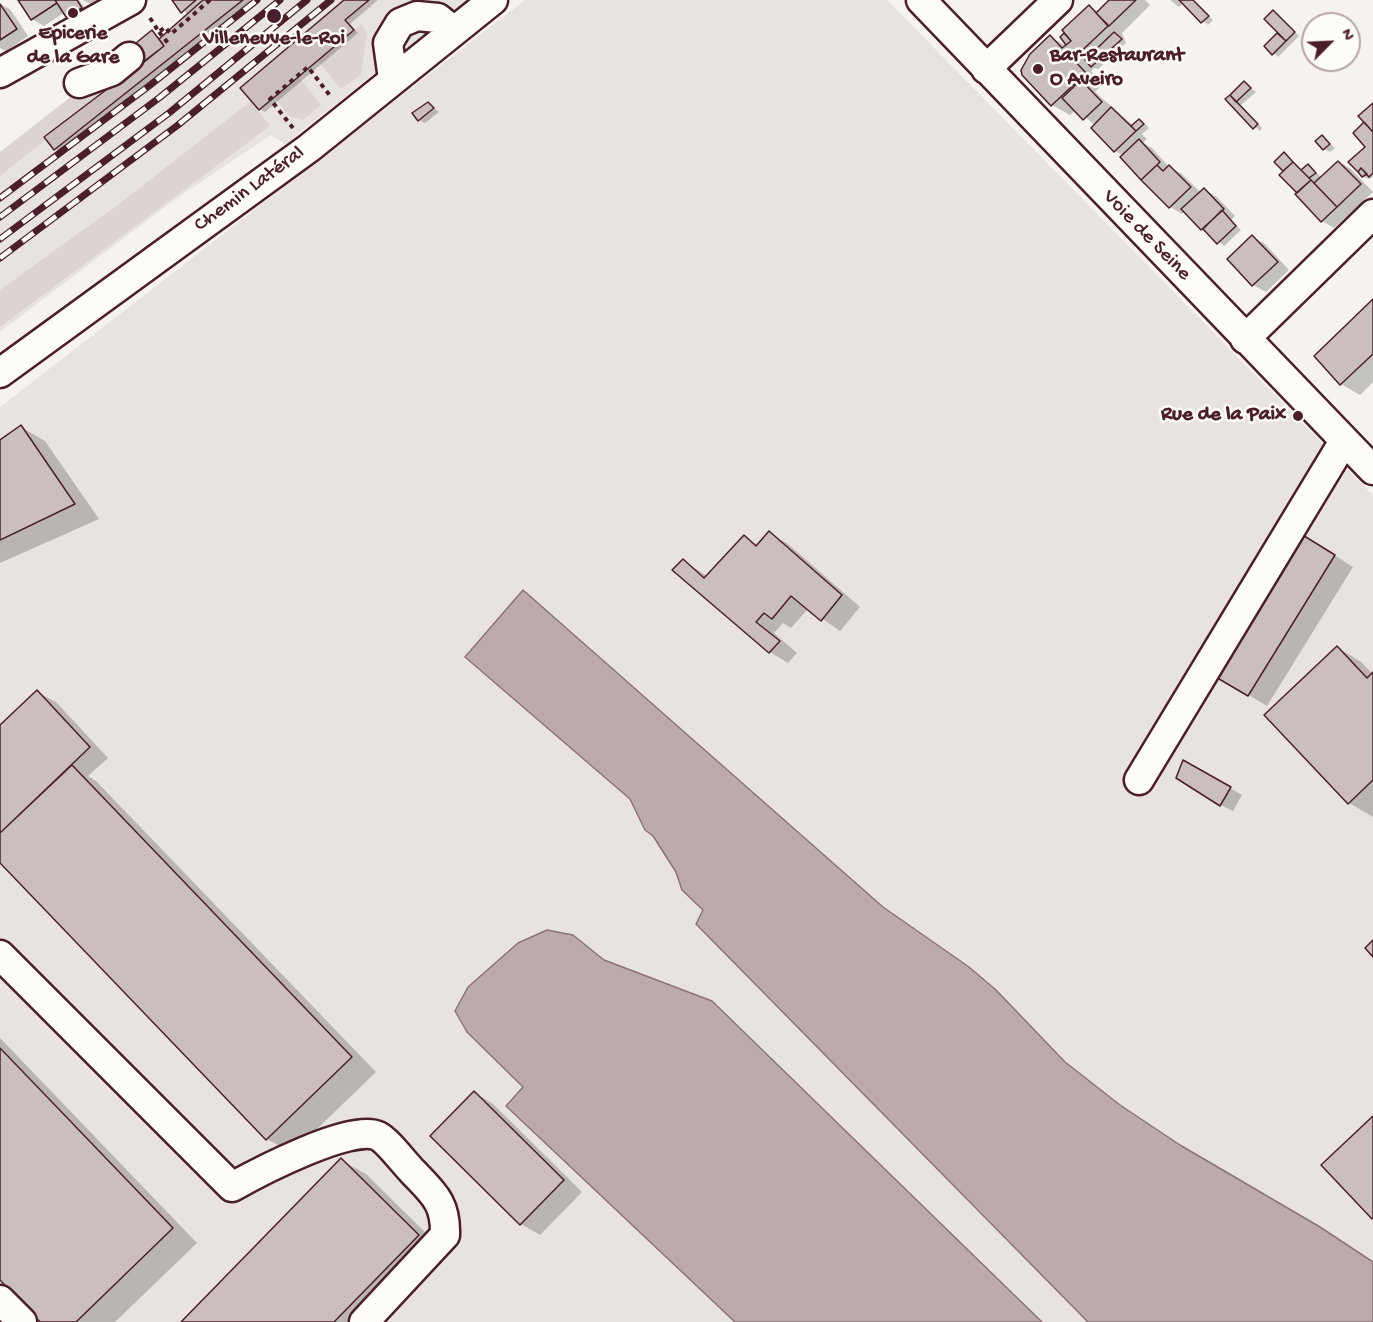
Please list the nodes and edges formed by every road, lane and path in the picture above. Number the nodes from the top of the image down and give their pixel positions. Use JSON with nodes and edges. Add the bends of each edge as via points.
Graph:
{"nodes":[{"id":1,"x":210,"y":0,"type":"edge"},
{"id":2,"x":493,"y":0,"type":"edge"},
{"id":3,"x":921,"y":0,"type":"edge"},
{"id":4,"x":1058,"y":0,"type":"edge"},
{"id":5,"x":140,"y":8,"type":"edge"},
{"id":6,"x":454,"y":31,"type":"junction"},
{"id":7,"x":159,"y":32,"type":"junction"},
{"id":8,"x":168,"y":43,"type":"dead end"},
{"id":9,"x":129,"y":57,"type":"dead end"},
{"id":10,"x":986,"y":69,"type":"junction"},
{"id":11,"x":0,"y":73,"type":"edge"},
{"id":12,"x":393,"y":79,"type":"junction"},
{"id":13,"x":79,"y":83,"type":"dead end"},
{"id":14,"x":329,"y":94,"type":"dead end"},
{"id":15,"x":294,"y":129,"type":"dead end"},
{"id":16,"x":1373,"y":214,"type":"edge"},
{"id":17,"x":1245,"y":339,"type":"junction"},
{"id":18,"x":0,"y":372,"type":"edge"},
{"id":19,"x":1344,"y":441,"type":"junction"},
{"id":20,"x":1373,"y":470,"type":"edge"},
{"id":21,"x":1139,"y":780,"type":"dead end"},
{"id":22,"x":0,"y":955,"type":"edge"},
{"id":23,"x":0,"y":1300,"type":"edge"},
{"id":24,"x":22,"y":1322,"type":"edge"},
{"id":25,"x":364,"y":1322,"type":"edge"}],
"edges":[{"from":1,"to":7,"type":"path","via":[[171,34],[165,27]]},
{"from":2,"to":6,"type":"street","name":"Chemin Latéral"},
{"from":3,"to":10,"type":"street","name":"Voie de Seine"},
{"from":4,"to":10,"type":"street"},
{"from":5,"to":7,"type":"path"},
{"from":5,"to":11,"type":"street"},
{"from":6,"to":12,"type":"street","name":"Chemin Latéral"},
{"from":6,"to":12,"type":"street","via":[[438,18],[417,16],[400,23],[388,43]]},
{"from":7,"to":8,"type":"path"},
{"from":9,"to":13,"type":"street","via":[[112,71]]},
{"from":10,"to":17,"type":"street","name":"Voie de Seine"},
{"from":12,"to":18,"type":"street","name":"Chemin Latéral","via":[[309,148]]},
{"from":14,"to":15,"type":"path","via":[[308,67],[270,99]]},
{"from":16,"to":17,"type":"street"},
{"from":17,"to":19,"type":"street","name":"Voie de Seine"},
{"from":19,"to":20,"type":"street","name":"Voie de Seine"},
{"from":19,"to":21,"type":"street"},
{"from":22,"to":25,"type":"street","via":[[232,1187],[311,1149],[364,1133],[378,1136],[438,1198],[446,1216],[445,1235]]},
{"from":23,"to":24,"type":"street"}]}
